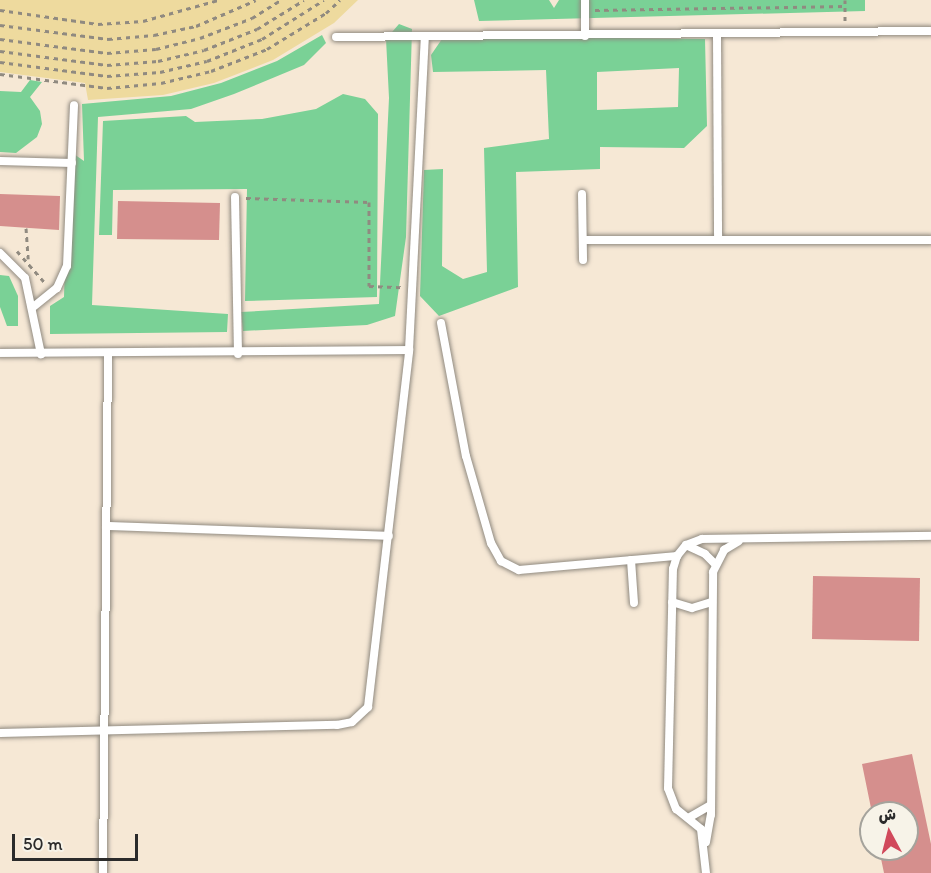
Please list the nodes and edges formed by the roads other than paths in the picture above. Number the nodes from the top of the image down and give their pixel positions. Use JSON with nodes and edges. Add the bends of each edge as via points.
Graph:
{"nodes":[{"id":1,"x":585,"y":0,"type":"edge"},
{"id":2,"x":931,"y":32,"type":"edge"},
{"id":3,"x":717,"y":34,"type":"junction"},
{"id":4,"x":585,"y":36,"type":"junction"},
{"id":5,"x":336,"y":37,"type":"dead end"},
{"id":6,"x":425,"y":37,"type":"junction"},
{"id":7,"x":74,"y":105,"type":"dead end"},
{"id":8,"x":0,"y":161,"type":"edge"},
{"id":9,"x":72,"y":163,"type":"junction"},
{"id":10,"x":582,"y":194,"type":"dead end"},
{"id":11,"x":236,"y":197,"type":"road end"},
{"id":12,"x":583,"y":240,"type":"junction"},
{"id":13,"x":718,"y":240,"type":"junction"},
{"id":14,"x":931,"y":240,"type":"edge"},
{"id":15,"x":0,"y":253,"type":"edge"},
{"id":16,"x":584,"y":260,"type":"dead end"},
{"id":17,"x":32,"y":308,"type":"junction"},
{"id":18,"x":441,"y":323,"type":"dead end"},
{"id":19,"x":409,"y":350,"type":"junction"},
{"id":20,"x":0,"y":353,"type":"edge"},
{"id":21,"x":40,"y":354,"type":"junction"},
{"id":22,"x":108,"y":354,"type":"junction"},
{"id":23,"x":238,"y":354,"type":"junction"},
{"id":24,"x":106,"y":526,"type":"junction"},
{"id":25,"x":388,"y":536,"type":"junction"},
{"id":26,"x":931,"y":536,"type":"edge"},
{"id":27,"x":739,"y":541,"type":"junction"},
{"id":28,"x":686,"y":545,"type":"junction"},
{"id":29,"x":677,"y":556,"type":"junction"},
{"id":30,"x":631,"y":560,"type":"junction"},
{"id":31,"x":715,"y":564,"type":"junction"},
{"id":32,"x":672,"y":602,"type":"junction"},
{"id":33,"x":712,"y":602,"type":"junction"},
{"id":34,"x":634,"y":603,"type":"dead end"},
{"id":35,"x":104,"y":732,"type":"junction"},
{"id":36,"x":0,"y":733,"type":"edge"},
{"id":37,"x":711,"y":805,"type":"junction"},
{"id":38,"x":690,"y":817,"type":"junction"},
{"id":39,"x":706,"y":845,"type":"junction"},
{"id":40,"x":103,"y":873,"type":"edge"},
{"id":41,"x":706,"y":873,"type":"edge"}],
"edges":[{"from":1,"to":4,"type":"lane"},
{"from":2,"to":3,"type":"lane"},
{"from":3,"to":4,"type":"lane"},
{"from":3,"to":13,"type":"lane"},
{"from":4,"to":6,"type":"lane"},
{"from":5,"to":6,"type":"lane"},
{"from":6,"to":19,"type":"lane"},
{"from":7,"to":9,"type":"lane"},
{"from":8,"to":9,"type":"lane"},
{"from":9,"to":17,"type":"lane","via":[[66,274],[57,288]]},
{"from":10,"to":12,"type":"lane"},
{"from":11,"to":23,"type":"lane"},
{"from":12,"to":13,"type":"lane"},
{"from":12,"to":16,"type":"lane"},
{"from":13,"to":14,"type":"lane"},
{"from":15,"to":17,"type":"lane","via":[[17,266],[30,292]]},
{"from":17,"to":21,"type":"lane"},
{"from":18,"to":30,"type":"lane","via":[[466,456],[495,553],[519,570]]},
{"from":19,"to":23,"type":"lane"},
{"from":19,"to":25,"type":"lane"},
{"from":20,"to":21,"type":"lane"},
{"from":21,"to":22,"type":"lane"},
{"from":22,"to":23,"type":"lane"},
{"from":22,"to":24,"type":"lane"},
{"from":24,"to":25,"type":"lane"},
{"from":24,"to":35,"type":"lane"},
{"from":25,"to":35,"type":"lane","via":[[371,700],[358,718],[337,725]]},
{"from":26,"to":27,"type":"lane"},
{"from":27,"to":28,"type":"lane","via":[[702,539]]},
{"from":27,"to":31,"type":"lane","via":[[724,550]]},
{"from":28,"to":29,"type":"lane"},
{"from":28,"to":31,"type":"lane"},
{"from":29,"to":30,"type":"lane"},
{"from":29,"to":32,"type":"lane"},
{"from":30,"to":34,"type":"lane"},
{"from":31,"to":33,"type":"lane"},
{"from":32,"to":33,"type":"lane","via":[[692,608]]},
{"from":32,"to":38,"type":"lane","via":[[668,788],[672,803]]},
{"from":33,"to":37,"type":"lane"},
{"from":35,"to":36,"type":"lane"},
{"from":35,"to":40,"type":"lane"},
{"from":37,"to":38,"type":"lane"},
{"from":37,"to":39,"type":"lane"},
{"from":38,"to":39,"type":"lane","via":[[701,829]]},
{"from":39,"to":41,"type":"lane"}]}
